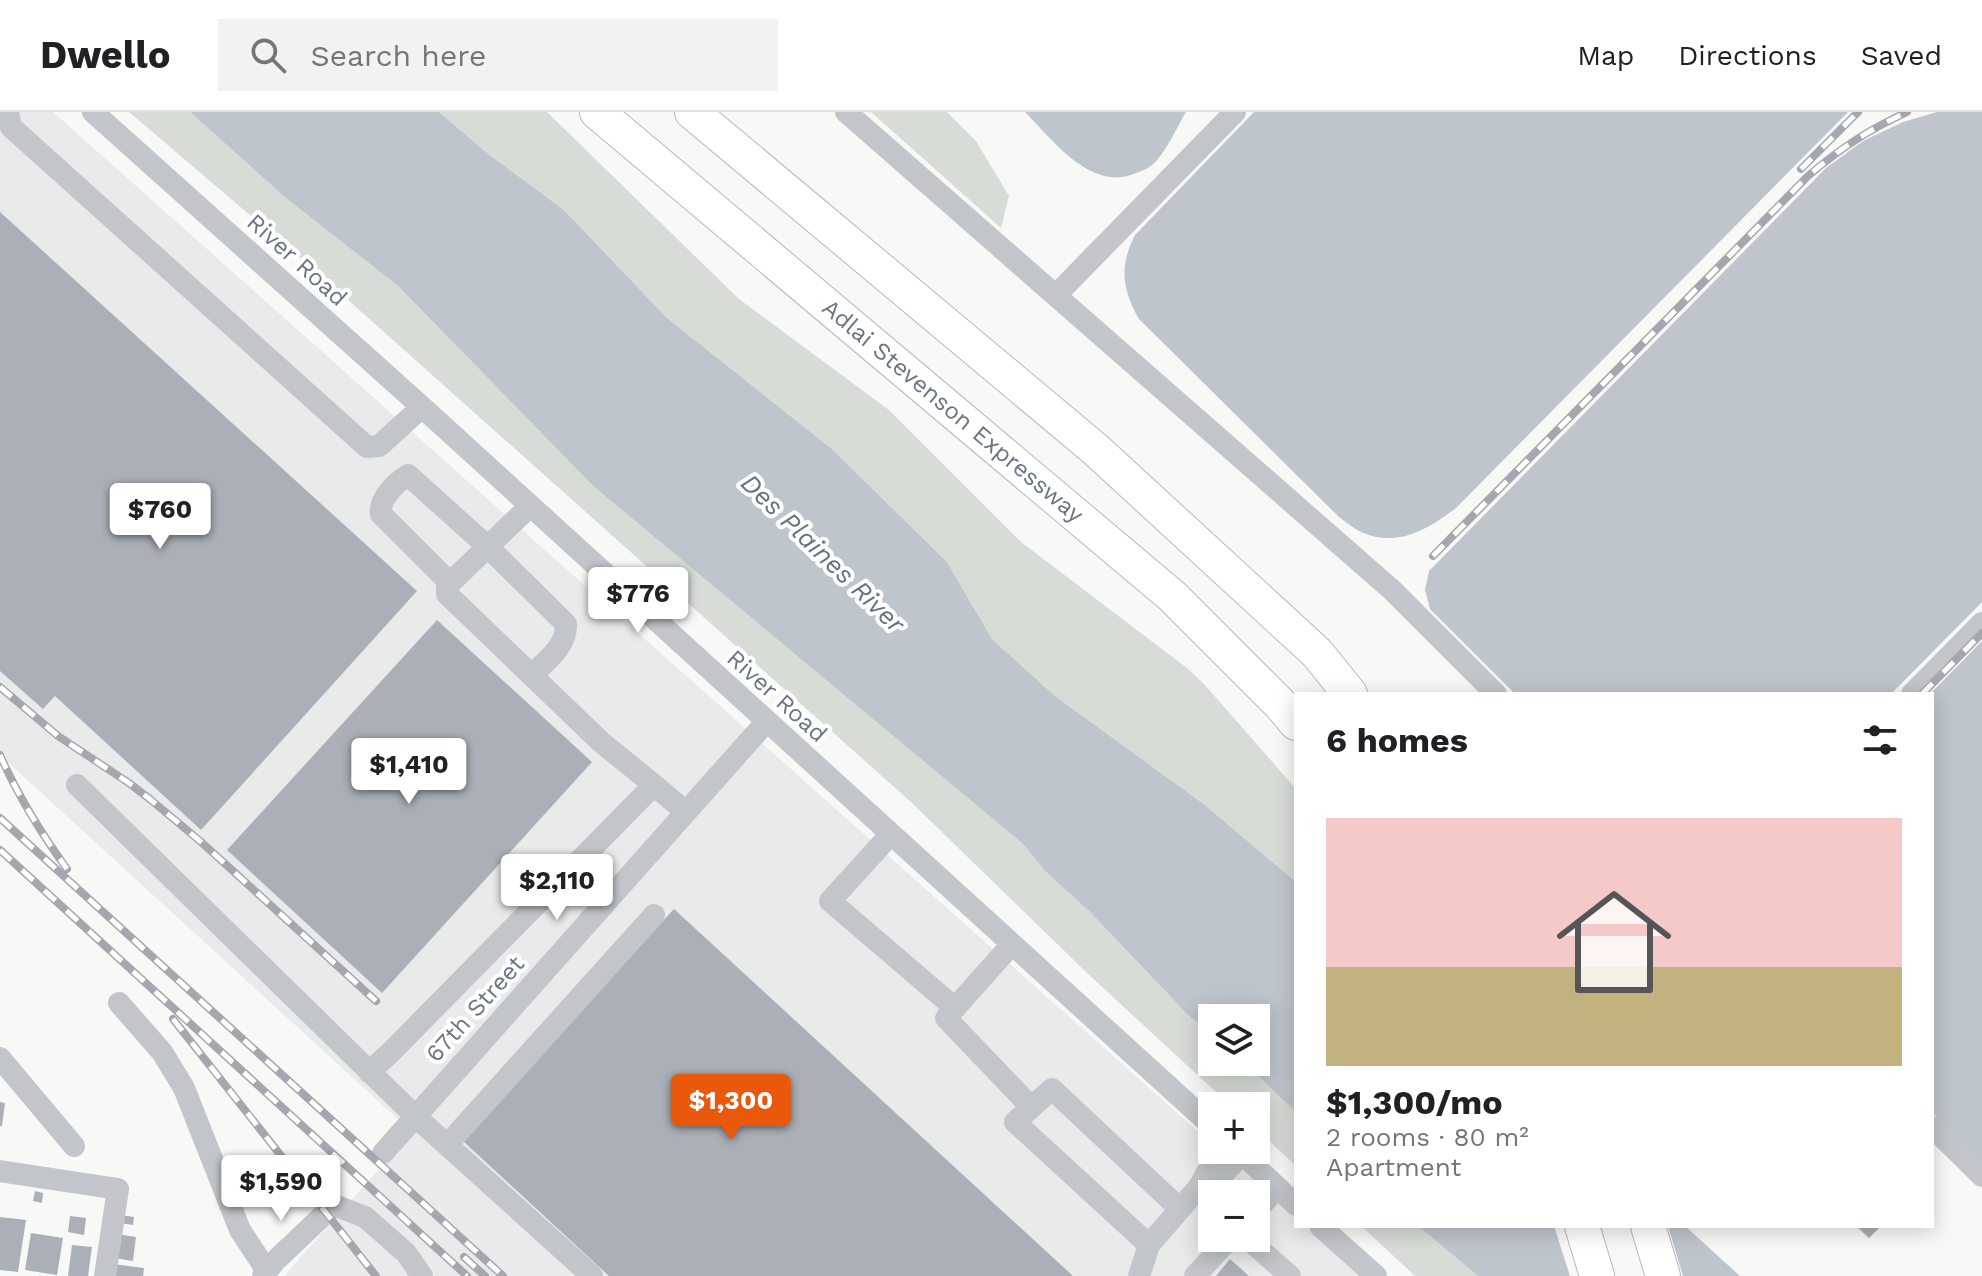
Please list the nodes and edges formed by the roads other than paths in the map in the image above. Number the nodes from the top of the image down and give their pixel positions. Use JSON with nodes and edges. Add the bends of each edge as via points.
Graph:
{"nodes":[{"id":1,"x":8,"y":112,"type":"edge"},
{"id":2,"x":93,"y":112,"type":"edge"},
{"id":3,"x":597,"y":112,"type":"edge"},
{"id":4,"x":692,"y":112,"type":"edge"},
{"id":5,"x":846,"y":112,"type":"edge"},
{"id":6,"x":1235,"y":112,"type":"edge"},
{"id":7,"x":1057,"y":294,"type":"junction"},
{"id":8,"x":422,"y":407,"type":"junction"},
{"id":9,"x":530,"y":506,"type":"junction"},
{"id":10,"x":488,"y":547,"type":"junction"},
{"id":11,"x":450,"y":583,"type":"junction"},
{"id":12,"x":1982,"y":623,"type":"edge"},
{"id":13,"x":532,"y":675,"type":"junction"},
{"id":14,"x":1348,"y":692,"type":"edge"},
{"id":15,"x":1494,"y":692,"type":"edge"},
{"id":16,"x":1914,"y":692,"type":"edge"},
{"id":17,"x":767,"y":721,"type":"junction"},
{"id":18,"x":1294,"y":721,"type":"edge"},
{"id":19,"x":77,"y":785,"type":"dead end"},
{"id":20,"x":654,"y":785,"type":"junction"},
{"id":21,"x":686,"y":812,"type":"junction"},
{"id":22,"x":891,"y":834,"type":"junction"},
{"id":23,"x":654,"y":915,"type":"dead end"},
{"id":24,"x":1012,"y":944,"type":"junction"},
{"id":25,"x":119,"y":1003,"type":"dead end"},
{"id":26,"x":955,"y":1008,"type":"junction"},
{"id":27,"x":0,"y":1058,"type":"edge"},
{"id":28,"x":369,"y":1072,"type":"junction"},
{"id":29,"x":1031,"y":1107,"type":"junction"},
{"id":30,"x":1198,"y":1113,"type":"edge"},
{"id":31,"x":415,"y":1116,"type":"junction"},
{"id":32,"x":1934,"y":1129,"type":"edge"},
{"id":33,"x":447,"y":1145,"type":"junction"},
{"id":34,"x":74,"y":1146,"type":"dead end"},
{"id":35,"x":383,"y":1153,"type":"dead end"},
{"id":36,"x":1227,"y":1164,"type":"edge"},
{"id":37,"x":1250,"y":1164,"type":"edge"},
{"id":38,"x":0,"y":1171,"type":"edge"},
{"id":39,"x":1982,"y":1176,"type":"edge"},
{"id":40,"x":1277,"y":1188,"type":"junction"},
{"id":41,"x":1270,"y":1196,"type":"edge"},
{"id":42,"x":1294,"y":1203,"type":"edge"},
{"id":43,"x":1180,"y":1209,"type":"junction"},
{"id":44,"x":1322,"y":1228,"type":"edge"},
{"id":45,"x":1583,"y":1228,"type":"edge"},
{"id":46,"x":1649,"y":1228,"type":"edge"},
{"id":47,"x":1149,"y":1245,"type":"junction"},
{"id":48,"x":1217,"y":1252,"type":"edge"},
{"id":49,"x":1263,"y":1252,"type":"edge"},
{"id":50,"x":265,"y":1273,"type":"edge"},
{"id":51,"x":105,"y":1276,"type":"edge"},
{"id":52,"x":422,"y":1276,"type":"edge"},
{"id":53,"x":592,"y":1276,"type":"edge"},
{"id":54,"x":1139,"y":1276,"type":"edge"},
{"id":55,"x":1195,"y":1276,"type":"edge"},
{"id":56,"x":1290,"y":1276,"type":"edge"},
{"id":57,"x":1376,"y":1276,"type":"edge"},
{"id":58,"x":1597,"y":1276,"type":"edge"},
{"id":59,"x":1663,"y":1276,"type":"edge"}],
"edges":[{"from":1,"to":8,"type":"street","via":[[11,127],[367,447],[379,446]]},
{"from":2,"to":8,"type":"street","name":"River Road"},
{"from":3,"to":18,"type":"highway","name":"Adlai Stevenson Expressway","via":[[1172,596]]},
{"from":4,"to":14,"type":"highway","via":[[1095,449],[1317,653]]},
{"from":5,"to":7,"type":"street"},
{"from":6,"to":7,"type":"street"},
{"from":7,"to":15,"type":"street","via":[[1392,590]]},
{"from":8,"to":9,"type":"street","name":"River Road"},
{"from":9,"to":10,"type":"street"},
{"from":9,"to":17,"type":"street","name":"River Road"},
{"from":10,"to":11,"type":"street"},
{"from":10,"to":11,"type":"street","via":[[408,475],[400,480],[382,502],[381,514]]},
{"from":10,"to":13,"type":"street","via":[[566,624],[563,641]]},
{"from":11,"to":13,"type":"street","via":[[447,594]]},
{"from":12,"to":16,"type":"street"},
{"from":13,"to":20,"type":"street"},
{"from":17,"to":21,"type":"street","name":"67th Street"},
{"from":17,"to":22,"type":"street","name":"River Road"},
{"from":19,"to":28,"type":"street"},
{"from":20,"to":21,"type":"street"},
{"from":20,"to":28,"type":"street"},
{"from":21,"to":31,"type":"street","name":"67th Street"},
{"from":22,"to":24,"type":"street","name":"River Road"},
{"from":22,"to":26,"type":"street","via":[[830,901]]},
{"from":23,"to":33,"type":"street"},
{"from":24,"to":26,"type":"street"},
{"from":24,"to":30,"type":"street","name":"River Road"},
{"from":25,"to":50,"type":"street","via":[[162,1052],[184,1088],[240,1230]]},
{"from":26,"to":29,"type":"street","via":[[946,1018]]},
{"from":27,"to":34,"type":"street"},
{"from":28,"to":31,"type":"street"},
{"from":29,"to":43,"type":"street","via":[[1052,1089]]},
{"from":29,"to":47,"type":"street","via":[[1015,1122]]},
{"from":31,"to":33,"type":"street"},
{"from":31,"to":35,"type":"street","name":"67th Street"},
{"from":32,"to":39,"type":"street"},
{"from":33,"to":53,"type":"street"},
{"from":36,"to":43,"type":"street","via":[[1214,1184],[1199,1187]]},
{"from":37,"to":40,"type":"street"},
{"from":38,"to":51,"type":"street","via":[[118,1189]]},
{"from":40,"to":41,"type":"street"},
{"from":40,"to":42,"type":"street"},
{"from":43,"to":47,"type":"street"},
{"from":44,"to":57,"type":"street"},
{"from":45,"to":58,"type":"highway"},
{"from":46,"to":59,"type":"highway"},
{"from":47,"to":54,"type":"street"},
{"from":48,"to":55,"type":"street"},
{"from":49,"to":56,"type":"street"},
{"from":50,"to":52,"type":"street","via":[[334,1205],[365,1217],[406,1253]]}]}
